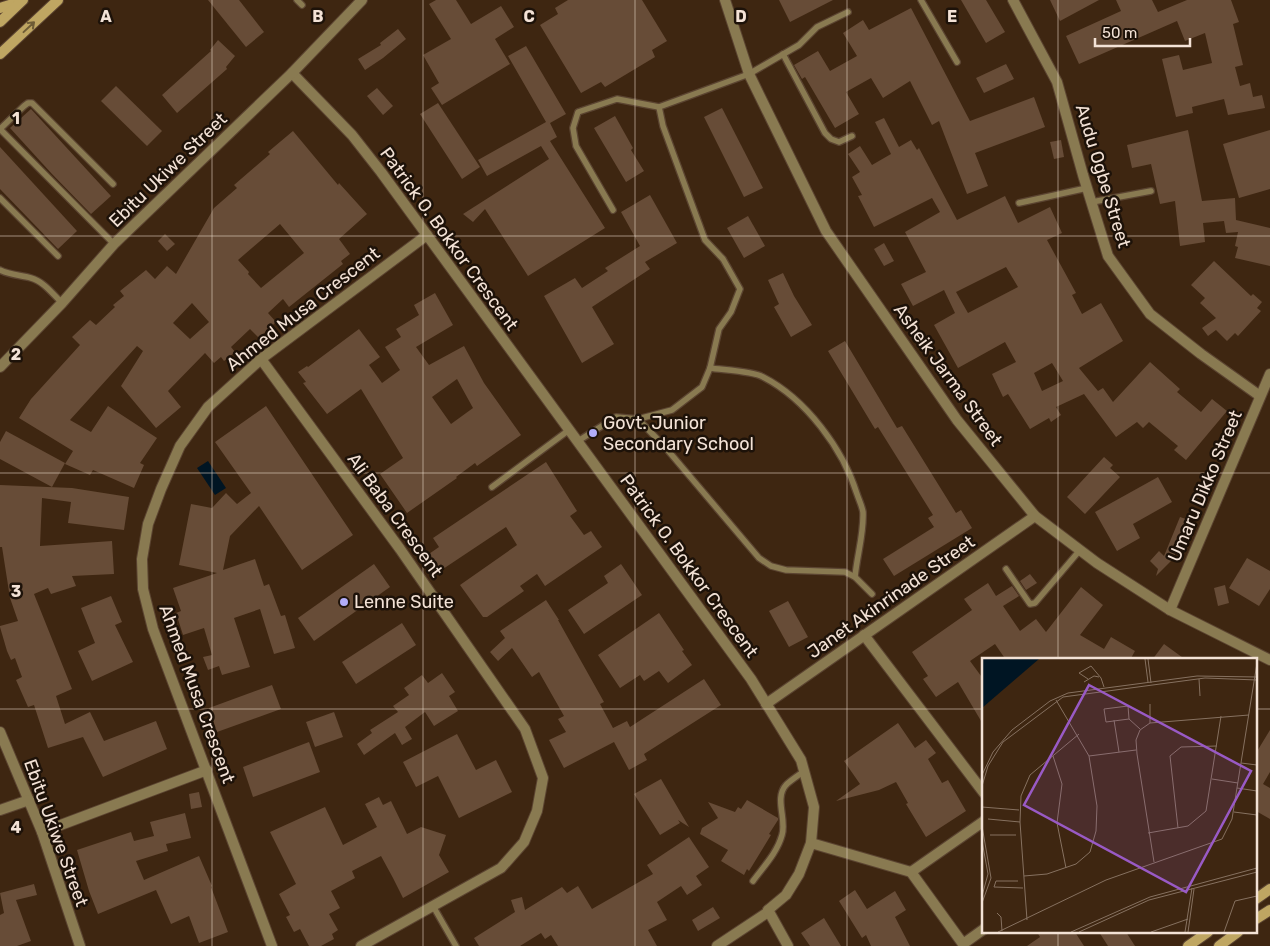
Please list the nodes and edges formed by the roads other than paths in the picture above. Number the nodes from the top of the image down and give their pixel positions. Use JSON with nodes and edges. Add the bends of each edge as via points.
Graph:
{"nodes":[{"id":1,"x":22,"y":0,"type":"edge"},
{"id":2,"x":58,"y":0,"type":"edge"},
{"id":3,"x":297,"y":0,"type":"edge"},
{"id":4,"x":362,"y":0,"type":"edge"},
{"id":5,"x":725,"y":0,"type":"edge"},
{"id":6,"x":921,"y":0,"type":"edge"},
{"id":7,"x":1013,"y":0,"type":"edge"},
{"id":8,"x":302,"y":5,"type":"dead end"},
{"id":9,"x":0,"y":8,"type":"edge"},
{"id":10,"x":848,"y":12,"type":"dead end"},
{"id":11,"x":0,"y":22,"type":"edge"},
{"id":12,"x":0,"y":54,"type":"edge"},
{"id":13,"x":784,"y":54,"type":"junction"},
{"id":14,"x":957,"y":62,"type":"dead end"},
{"id":15,"x":292,"y":74,"type":"junction"},
{"id":16,"x":749,"y":74,"type":"junction"},
{"id":17,"x":659,"y":107,"type":"junction"},
{"id":18,"x":0,"y":129,"type":"edge"},
{"id":19,"x":852,"y":136,"type":"dead end"},
{"id":20,"x":113,"y":184,"type":"dead end"},
{"id":21,"x":1087,"y":188,"type":"junction"},
{"id":22,"x":1151,"y":191,"type":"dead end"},
{"id":23,"x":0,"y":198,"type":"edge"},
{"id":24,"x":1092,"y":202,"type":"junction"},
{"id":25,"x":1019,"y":203,"type":"dead end"},
{"id":26,"x":613,"y":210,"type":"dead end"},
{"id":27,"x":427,"y":235,"type":"junction"},
{"id":28,"x":114,"y":244,"type":"junction"},
{"id":29,"x":58,"y":256,"type":"dead end"},
{"id":30,"x":0,"y":270,"type":"edge"},
{"id":31,"x":62,"y":303,"type":"junction"},
{"id":32,"x":261,"y":360,"type":"junction"},
{"id":33,"x":0,"y":367,"type":"edge"},
{"id":34,"x":710,"y":368,"type":"junction"},
{"id":35,"x":1270,"y":374,"type":"edge"},
{"id":36,"x":1260,"y":396,"type":"junction"},
{"id":37,"x":638,"y":419,"type":"junction"},
{"id":38,"x":569,"y":430,"type":"junction"},
{"id":39,"x":578,"y":441,"type":"junction"},
{"id":40,"x":492,"y":487,"type":"dead end"},
{"id":41,"x":1035,"y":516,"type":"junction"},
{"id":42,"x":1080,"y":550,"type":"junction"},
{"id":43,"x":1006,"y":569,"type":"dead end"},
{"id":44,"x":854,"y":577,"type":"junction"},
{"id":45,"x":872,"y":594,"type":"dead end"},
{"id":46,"x":1170,"y":610,"type":"junction"},
{"id":47,"x":864,"y":635,"type":"junction"},
{"id":48,"x":1270,"y":660,"type":"edge"},
{"id":49,"x":766,"y":704,"type":"junction"},
{"id":50,"x":0,"y":732,"type":"edge"},
{"id":51,"x":207,"y":770,"type":"junction"},
{"id":52,"x":804,"y":771,"type":"junction"},
{"id":53,"x":982,"y":790,"type":"edge"},
{"id":54,"x":29,"y":800,"type":"junction"},
{"id":55,"x":0,"y":810,"type":"edge"},
{"id":56,"x":982,"y":822,"type":"edge"},
{"id":57,"x":42,"y":832,"type":"junction"},
{"id":58,"x":811,"y":843,"type":"junction"},
{"id":59,"x":911,"y":872,"type":"junction"},
{"id":60,"x":753,"y":881,"type":"dead end"},
{"id":61,"x":1270,"y":889,"type":"edge"},
{"id":62,"x":1258,"y":898,"type":"edge"},
{"id":63,"x":433,"y":906,"type":"junction"},
{"id":64,"x":768,"y":910,"type":"junction"},
{"id":65,"x":1270,"y":910,"type":"edge"},
{"id":66,"x":1258,"y":918,"type":"edge"},
{"id":67,"x":982,"y":930,"type":"edge"},
{"id":68,"x":1205,"y":934,"type":"edge"},
{"id":69,"x":1235,"y":934,"type":"edge"},
{"id":70,"x":80,"y":946,"type":"edge"},
{"id":71,"x":272,"y":946,"type":"edge"},
{"id":72,"x":361,"y":946,"type":"edge"},
{"id":73,"x":456,"y":946,"type":"edge"},
{"id":74,"x":717,"y":946,"type":"edge"},
{"id":75,"x":788,"y":946,"type":"edge"},
{"id":76,"x":1188,"y":946,"type":"edge"},
{"id":77,"x":1218,"y":946,"type":"edge"}],
"edges":[{"from":1,"to":9,"type":"main road"},
{"from":1,"to":11,"type":"main road"},
{"from":12,"to":2,"type":"main road","one_way":true},
{"from":3,"to":8,"type":"lane"},
{"from":4,"to":15,"type":"street","name":"Ebitu Ukiwe Street"},
{"from":5,"to":16,"type":"street","name":"Asheik Jarma Street"},
{"from":6,"to":14,"type":"lane"},
{"from":7,"to":21,"type":"street","name":"Audu Ogbe Street","via":[[1057,82]]},
{"from":10,"to":13,"type":"lane","via":[[817,26],[804,41]]},
{"from":13,"to":16,"type":"lane"},
{"from":13,"to":19,"type":"lane","via":[[828,136],[839,142]]},
{"from":15,"to":27,"type":"street","name":"Patrick O. Bokkor Crescent","via":[[352,135]]},
{"from":15,"to":28,"type":"street","name":"Ebitu Ukiwe Street"},
{"from":16,"to":17,"type":"lane"},
{"from":16,"to":41,"type":"street","name":"Asheik Jarma Street","via":[[826,231],[957,420]]},
{"from":17,"to":26,"type":"lane","via":[[617,99],[578,112],[573,128],[576,146]]},
{"from":17,"to":34,"type":"lane","via":[[705,240],[723,259],[740,289],[731,312],[719,329]]},
{"from":18,"to":20,"type":"lane","via":[[24,106],[32,103]]},
{"from":18,"to":28,"type":"lane"},
{"from":21,"to":24,"type":"street","name":"Audu Ogbe Street"},
{"from":21,"to":25,"type":"lane"},
{"from":22,"to":24,"type":"lane"},
{"from":23,"to":29,"type":"lane"},
{"from":24,"to":36,"type":"street","name":"Audu Ogbe Street","via":[[1108,256],[1150,314]]},
{"from":27,"to":32,"type":"street","name":"Ahmed Musa Crescent"},
{"from":27,"to":38,"type":"street","name":"Patrick O. Bokkor Crescent"},
{"from":28,"to":31,"type":"street","name":"Ebitu Ukiwe Street"},
{"from":30,"to":31,"type":"lane","via":[[40,282]]},
{"from":31,"to":33,"type":"street","name":"Ebitu Ukiwe Street"},
{"from":32,"to":51,"type":"street","name":"Ahmed Musa Crescent","via":[[208,407],[180,446],[148,524],[142,559],[143,589],[153,629]]},
{"from":32,"to":63,"type":"street","name":"Ali Baba Crescent","via":[[400,549],[525,729],[543,778],[537,811],[524,842],[501,868]]},
{"from":34,"to":37,"type":"lane","via":[[702,387],[672,410]]},
{"from":34,"to":44,"type":"lane","via":[[761,376],[789,393],[810,414],[838,452],[852,478],[863,510]]},
{"from":35,"to":36,"type":"street","name":"Umaru Dikko Street"},
{"from":36,"to":46,"type":"street","name":"Umaru Dikko Street"},
{"from":37,"to":39,"type":"lane","via":[[616,418]]},
{"from":37,"to":44,"type":"lane","via":[[759,558],[786,570],[845,572]]},
{"from":38,"to":39,"type":"street","name":"Patrick O. Bokkor Crescent"},
{"from":38,"to":40,"type":"lane"},
{"from":39,"to":49,"type":"street","name":"Patrick O. Bokkor Crescent"},
{"from":41,"to":42,"type":"street","name":"Asheik Jarma Street"},
{"from":41,"to":47,"type":"street","name":"Janet Akinrinade Street"},
{"from":42,"to":43,"type":"lane","via":[[1035,604],[1030,604]]},
{"from":42,"to":46,"type":"street","name":"Asheik Jarma Street"},
{"from":44,"to":45,"type":"lane"},
{"from":46,"to":48,"type":"street","name":"Asheik Jarma Street"},
{"from":47,"to":49,"type":"street","name":"Janet Akinrinade Street"},
{"from":47,"to":53,"type":"street"},
{"from":49,"to":52,"type":"street","name":"Patrick O. Bokkor Crescent","via":[[802,760]]},
{"from":50,"to":54,"type":"street","name":"Ebitu Ukiwe Street"},
{"from":51,"to":57,"type":"street"},
{"from":51,"to":71,"type":"street","name":"Ahmed Musa Crescent"},
{"from":52,"to":58,"type":"street","name":"Patrick O. Bokkor Crescent","via":[[814,807]]},
{"from":52,"to":60,"type":"lane","via":[[785,786],[780,795],[783,833],[776,851]]},
{"from":54,"to":55,"type":"street"},
{"from":54,"to":57,"type":"street","name":"Ebitu Ukiwe Street"},
{"from":56,"to":59,"type":"street"},
{"from":57,"to":70,"type":"street","name":"Ebitu Ukiwe Street"},
{"from":58,"to":59,"type":"street"},
{"from":58,"to":64,"type":"street","name":"Patrick O. Bokkor Crescent","via":[[786,895]]},
{"from":59,"to":67,"type":"street","via":[[963,944]]},
{"from":61,"to":62,"type":"main road"},
{"from":63,"to":72,"type":"street","name":"Ali Baba Crescent"},
{"from":63,"to":73,"type":"lane"},
{"from":64,"to":74,"type":"street","name":"Patrick O. Bokkor Crescent"},
{"from":64,"to":75,"type":"street"},
{"from":65,"to":66,"type":"main road"},
{"from":68,"to":76,"type":"main road"},
{"from":69,"to":77,"type":"main road"}]}
